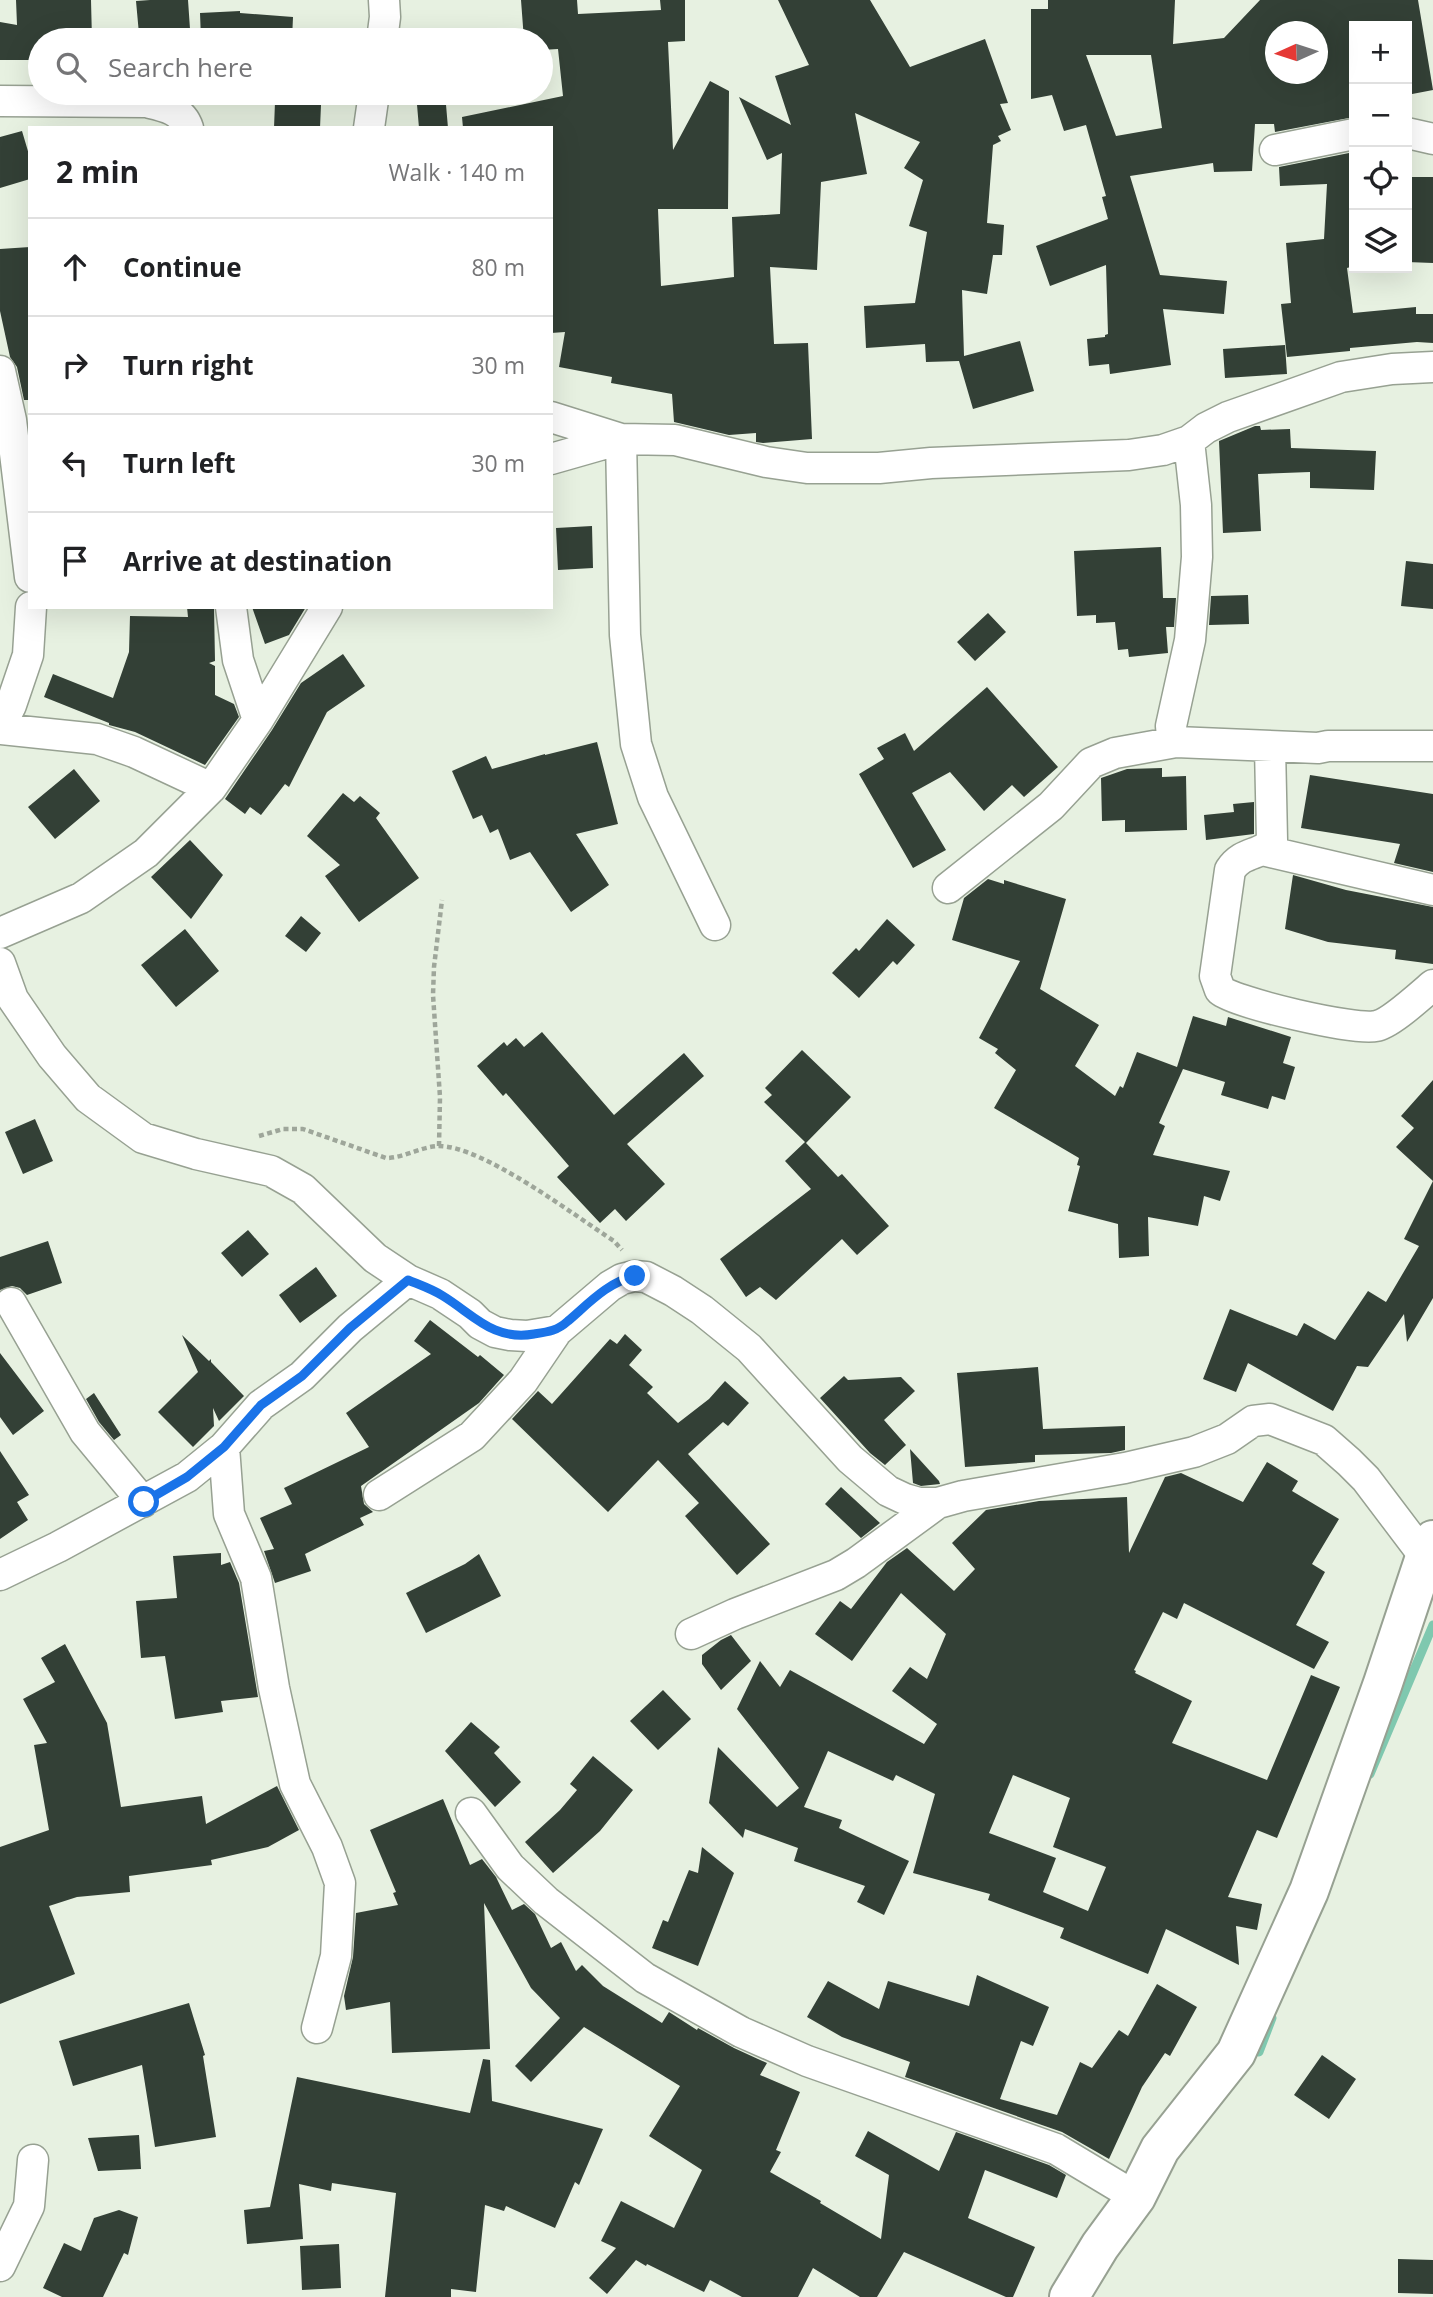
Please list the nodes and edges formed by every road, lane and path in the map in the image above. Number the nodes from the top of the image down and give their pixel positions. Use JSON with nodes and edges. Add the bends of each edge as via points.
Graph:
{"nodes":[{"id":1,"x":384,"y":0,"type":"edge"},
{"id":2,"x":384,"y":28,"type":"edge"},
{"id":3,"x":0,"y":101,"type":"edge"},
{"id":4,"x":28,"y":101,"type":"edge"},
{"id":5,"x":160,"y":105,"type":"edge"},
{"id":6,"x":372,"y":105,"type":"edge"},
{"id":7,"x":187,"y":126,"type":"edge"},
{"id":8,"x":369,"y":126,"type":"edge"},
{"id":9,"x":1412,"y":134,"type":"edge"},
{"id":10,"x":1349,"y":135,"type":"edge"},
{"id":11,"x":1433,"y":139,"type":"edge"},
{"id":12,"x":1275,"y":150,"type":"dead end"},
{"id":13,"x":1433,"y":367,"type":"edge"},
{"id":14,"x":0,"y":371,"type":"edge"},
{"id":15,"x":553,"y":418,"type":"edge"},
{"id":16,"x":621,"y":439,"type":"junction"},
{"id":17,"x":1189,"y":441,"type":"junction"},
{"id":18,"x":553,"y":458,"type":"edge"},
{"id":19,"x":28,"y":560,"type":"edge"},
{"id":20,"x":30,"y":609,"type":"edge"},
{"id":21,"x":231,"y":609,"type":"edge"},
{"id":22,"x":326,"y":609,"type":"edge"},
{"id":23,"x":258,"y":720,"type":"junction"},
{"id":24,"x":0,"y":728,"type":"edge"},
{"id":25,"x":1176,"y":742,"type":"junction"},
{"id":26,"x":1433,"y":746,"type":"edge"},
{"id":27,"x":1270,"y":747,"type":"junction"},
{"id":28,"x":211,"y":788,"type":"junction"},
{"id":29,"x":1262,"y":850,"type":"junction"},
{"id":30,"x":948,"y":888,"type":"dead end"},
{"id":31,"x":1433,"y":890,"type":"edge"},
{"id":32,"x":442,"y":900,"type":"dead end"},
{"id":33,"x":715,"y":925,"type":"dead end"},
{"id":34,"x":0,"y":933,"type":"edge"},
{"id":35,"x":0,"y":963,"type":"edge"},
{"id":36,"x":1433,"y":985,"type":"edge"},
{"id":37,"x":439,"y":1146,"type":"junction"},
{"id":38,"x":210,"y":1157,"type":"junction"},
{"id":39,"x":646,"y":1277,"type":"junction"},
{"id":40,"x":408,"y":1280,"type":"junction"},
{"id":41,"x":11,"y":1303,"type":"dead end"},
{"id":42,"x":557,"y":1331,"type":"junction"},
{"id":43,"x":224,"y":1447,"type":"junction"},
{"id":44,"x":379,"y":1495,"type":"dead end"},
{"id":45,"x":144,"y":1502,"type":"junction"},
{"id":46,"x":937,"y":1503,"type":"junction"},
{"id":47,"x":1429,"y":1548,"type":"edge"},
{"id":48,"x":0,"y":1575,"type":"edge"},
{"id":49,"x":691,"y":1634,"type":"dead end"},
{"id":50,"x":471,"y":1813,"type":"dead end"},
{"id":51,"x":317,"y":2028,"type":"dead end"},
{"id":52,"x":33,"y":2160,"type":"dead end"},
{"id":53,"x":1136,"y":2197,"type":"junction"},
{"id":54,"x":0,"y":2266,"type":"edge"},
{"id":55,"x":1069,"y":2297,"type":"edge"}],
"edges":[{"from":1,"to":2,"type":"street"},
{"from":3,"to":4,"type":"street"},
{"from":5,"to":7,"type":"street","via":[[185,119]]},
{"from":6,"to":8,"type":"street"},
{"from":9,"to":11,"type":"street"},
{"from":10,"to":12,"type":"street"},
{"from":13,"to":17,"type":"street","via":[[1341,377],[1228,417]]},
{"from":14,"to":19,"type":"street","via":[[11,420]]},
{"from":15,"to":16,"type":"street"},
{"from":16,"to":17,"type":"street","via":[[675,440],[807,468],[1129,455]]},
{"from":16,"to":18,"type":"street"},
{"from":16,"to":33,"type":"street","via":[[625,635],[636,744],[653,797]]},
{"from":17,"to":25,"type":"street","via":[[1197,557],[1190,640],[1171,726]]},
{"from":20,"to":24,"type":"street","via":[[28,655]]},
{"from":21,"to":23,"type":"street","via":[[239,660]]},
{"from":22,"to":23,"type":"street"},
{"from":23,"to":28,"type":"street"},
{"from":24,"to":28,"type":"street","via":[[96,739],[134,751]]},
{"from":25,"to":27,"type":"street"},
{"from":25,"to":30,"type":"street","via":[[1115,753],[1091,763],[1051,806]]},
{"from":26,"to":27,"type":"street"},
{"from":27,"to":29,"type":"street","via":[[1272,840]]},
{"from":28,"to":34,"type":"street","via":[[146,853],[81,898]]},
{"from":29,"to":31,"type":"street"},
{"from":29,"to":36,"type":"street","via":[[1245,855],[1230,870],[1215,976],[1224,993],[1366,1027],[1384,1024]]},
{"from":32,"to":37,"type":"path","via":[[433,995]]},
{"from":35,"to":38,"type":"street","via":[[13,999],[52,1056],[88,1097],[144,1138]]},
{"from":37,"to":38,"type":"path","via":[[386,1158],[303,1129],[283,1129]]},
{"from":37,"to":39,"type":"path","via":[[499,1166],[614,1241]]},
{"from":38,"to":40,"type":"street","via":[[271,1171],[303,1189],[375,1258]]},
{"from":39,"to":42,"type":"street","via":[[622,1279]]},
{"from":39,"to":46,"type":"street","via":[[702,1310],[749,1348],[850,1459],[888,1491],[919,1503]]},
{"from":40,"to":42,"type":"street","via":[[440,1294],[495,1332],[527,1336]]},
{"from":40,"to":43,"type":"street","via":[[302,1376],[261,1405]]},
{"from":41,"to":45,"type":"street","via":[[85,1432]]},
{"from":42,"to":44,"type":"street","via":[[523,1381],[472,1437]]},
{"from":43,"to":45,"type":"street","via":[[187,1477]]},
{"from":43,"to":51,"type":"street","via":[[229,1514],[256,1578],[295,1784],[340,1884],[336,1956]]},
{"from":45,"to":48,"type":"street"},
{"from":46,"to":47,"type":"street","via":[[1194,1452],[1227,1439],[1253,1421],[1270,1419],[1324,1440]]},
{"from":46,"to":49,"type":"street","via":[[836,1575]]},
{"from":47,"to":53,"type":"street","via":[[1309,1891],[1270,1978],[1236,2053],[1160,2149]]},
{"from":50,"to":53,"type":"street","via":[[510,1867],[645,1978],[741,2032],[807,2061],[1056,2149]]},
{"from":52,"to":54,"type":"street","via":[[29,2206]]},
{"from":53,"to":55,"type":"street"}]}
